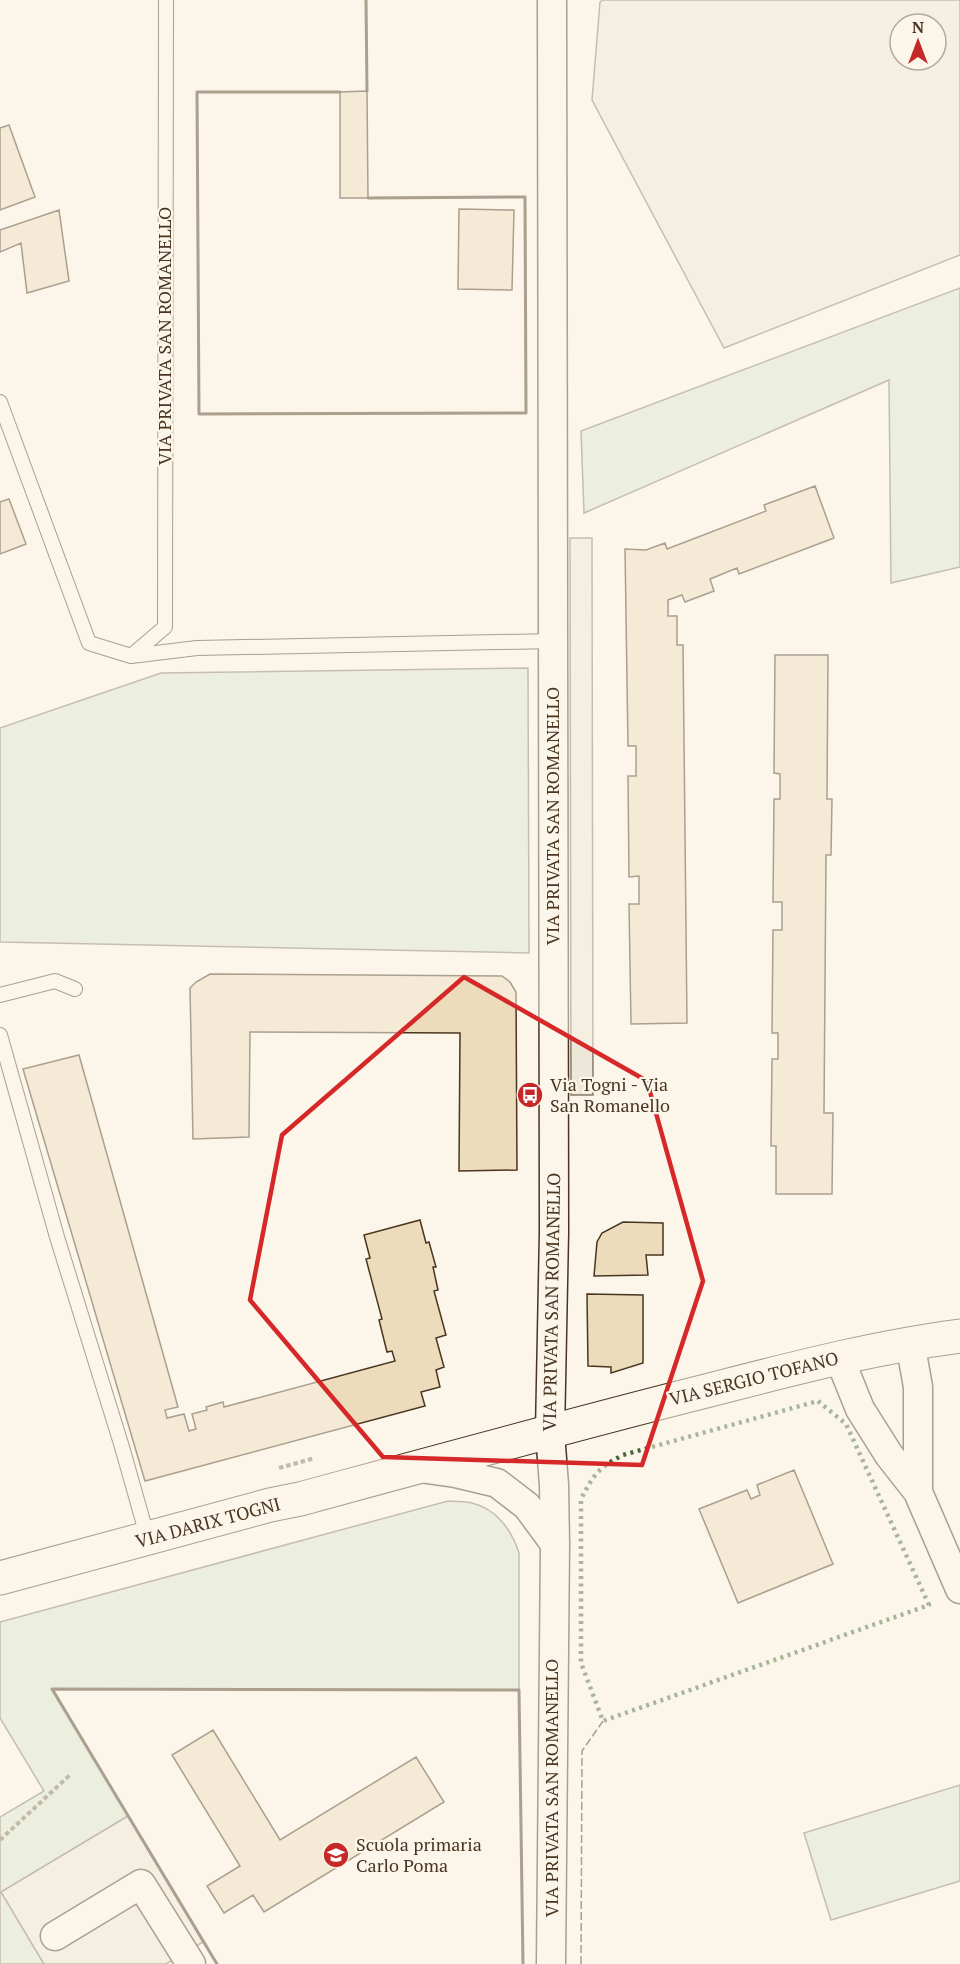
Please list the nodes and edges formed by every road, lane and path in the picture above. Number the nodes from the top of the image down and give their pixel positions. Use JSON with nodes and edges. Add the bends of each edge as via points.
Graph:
{"nodes":[{"id":1,"x":166,"y":0,"type":"edge"},
{"id":2,"x":552,"y":0,"type":"edge"},
{"id":3,"x":0,"y":402,"type":"edge"},
{"id":4,"x":553,"y":640,"type":"junction"},
{"id":5,"x":131,"y":656,"type":"junction"},
{"id":6,"x":75,"y":989,"type":"dead end"},
{"id":7,"x":0,"y":995,"type":"edge"},
{"id":8,"x":0,"y":1035,"type":"edge"},
{"id":9,"x":960,"y":1336,"type":"edge"},
{"id":10,"x":910,"y":1342,"type":"junction"},
{"id":11,"x":839,"y":1357,"type":"junction"},
{"id":12,"x":550,"y":1433,"type":"junction"},
{"id":13,"x":416,"y":1467,"type":"junction"},
{"id":14,"x":918,"y":1492,"type":"junction"},
{"id":15,"x":148,"y":1539,"type":"junction"},
{"id":16,"x":555,"y":1544,"type":"junction"},
{"id":17,"x":3,"y":1575,"type":"edge"},
{"id":18,"x":960,"y":1589,"type":"edge"},
{"id":19,"x":71,"y":1774,"type":"dead end"},
{"id":20,"x":0,"y":1840,"type":"edge"},
{"id":21,"x":55,"y":1936,"type":"dead end"},
{"id":22,"x":191,"y":1964,"type":"edge"},
{"id":23,"x":551,"y":1964,"type":"edge"}],
"edges":[{"from":1,"to":5,"type":"lane","name":"VIA PRIVATA SAN ROMANELLO","via":[[165,627]]},
{"from":2,"to":4,"type":"street","name":"VIA PRIVATA SAN ROMANELLO"},
{"from":3,"to":5,"type":"lane","via":[[89,643]]},
{"from":4,"to":5,"type":"lane","via":[[197,648]]},
{"from":4,"to":12,"type":"street","name":"VIA PRIVATA SAN ROMANELLO","via":[[554,1232]]},
{"from":6,"to":7,"type":"lane","via":[[55,981]]},
{"from":8,"to":15,"type":"lane"},
{"from":9,"to":10,"type":"street","name":"VIA SERGIO TOFANO"},
{"from":10,"to":11,"type":"street","name":"VIA SERGIO TOFANO"},
{"from":10,"to":14,"type":"street","via":[[918,1387]]},
{"from":11,"to":12,"type":"street","name":"VIA SERGIO TOFANO"},
{"from":11,"to":14,"type":"street","via":[[860,1409]]},
{"from":12,"to":13,"type":"street","name":"VIA DARIX TOGNI"},
{"from":12,"to":16,"type":"street","name":"VIA PRIVATA SAN ROMANELLO"},
{"from":13,"to":15,"type":"street","name":"VIA DARIX TOGNI"},
{"from":13,"to":16,"type":"street","name":"VIA DARIX TOGNI","via":[[497,1483],[527,1506]]},
{"from":14,"to":18,"type":"street"},
{"from":15,"to":17,"type":"street","name":"VIA DARIX TOGNI"},
{"from":16,"to":23,"type":"street","name":"VIA PRIVATA SAN ROMANELLO"},
{"from":19,"to":20,"type":"path"},
{"from":21,"to":22,"type":"street","via":[[141,1884]]}]}
